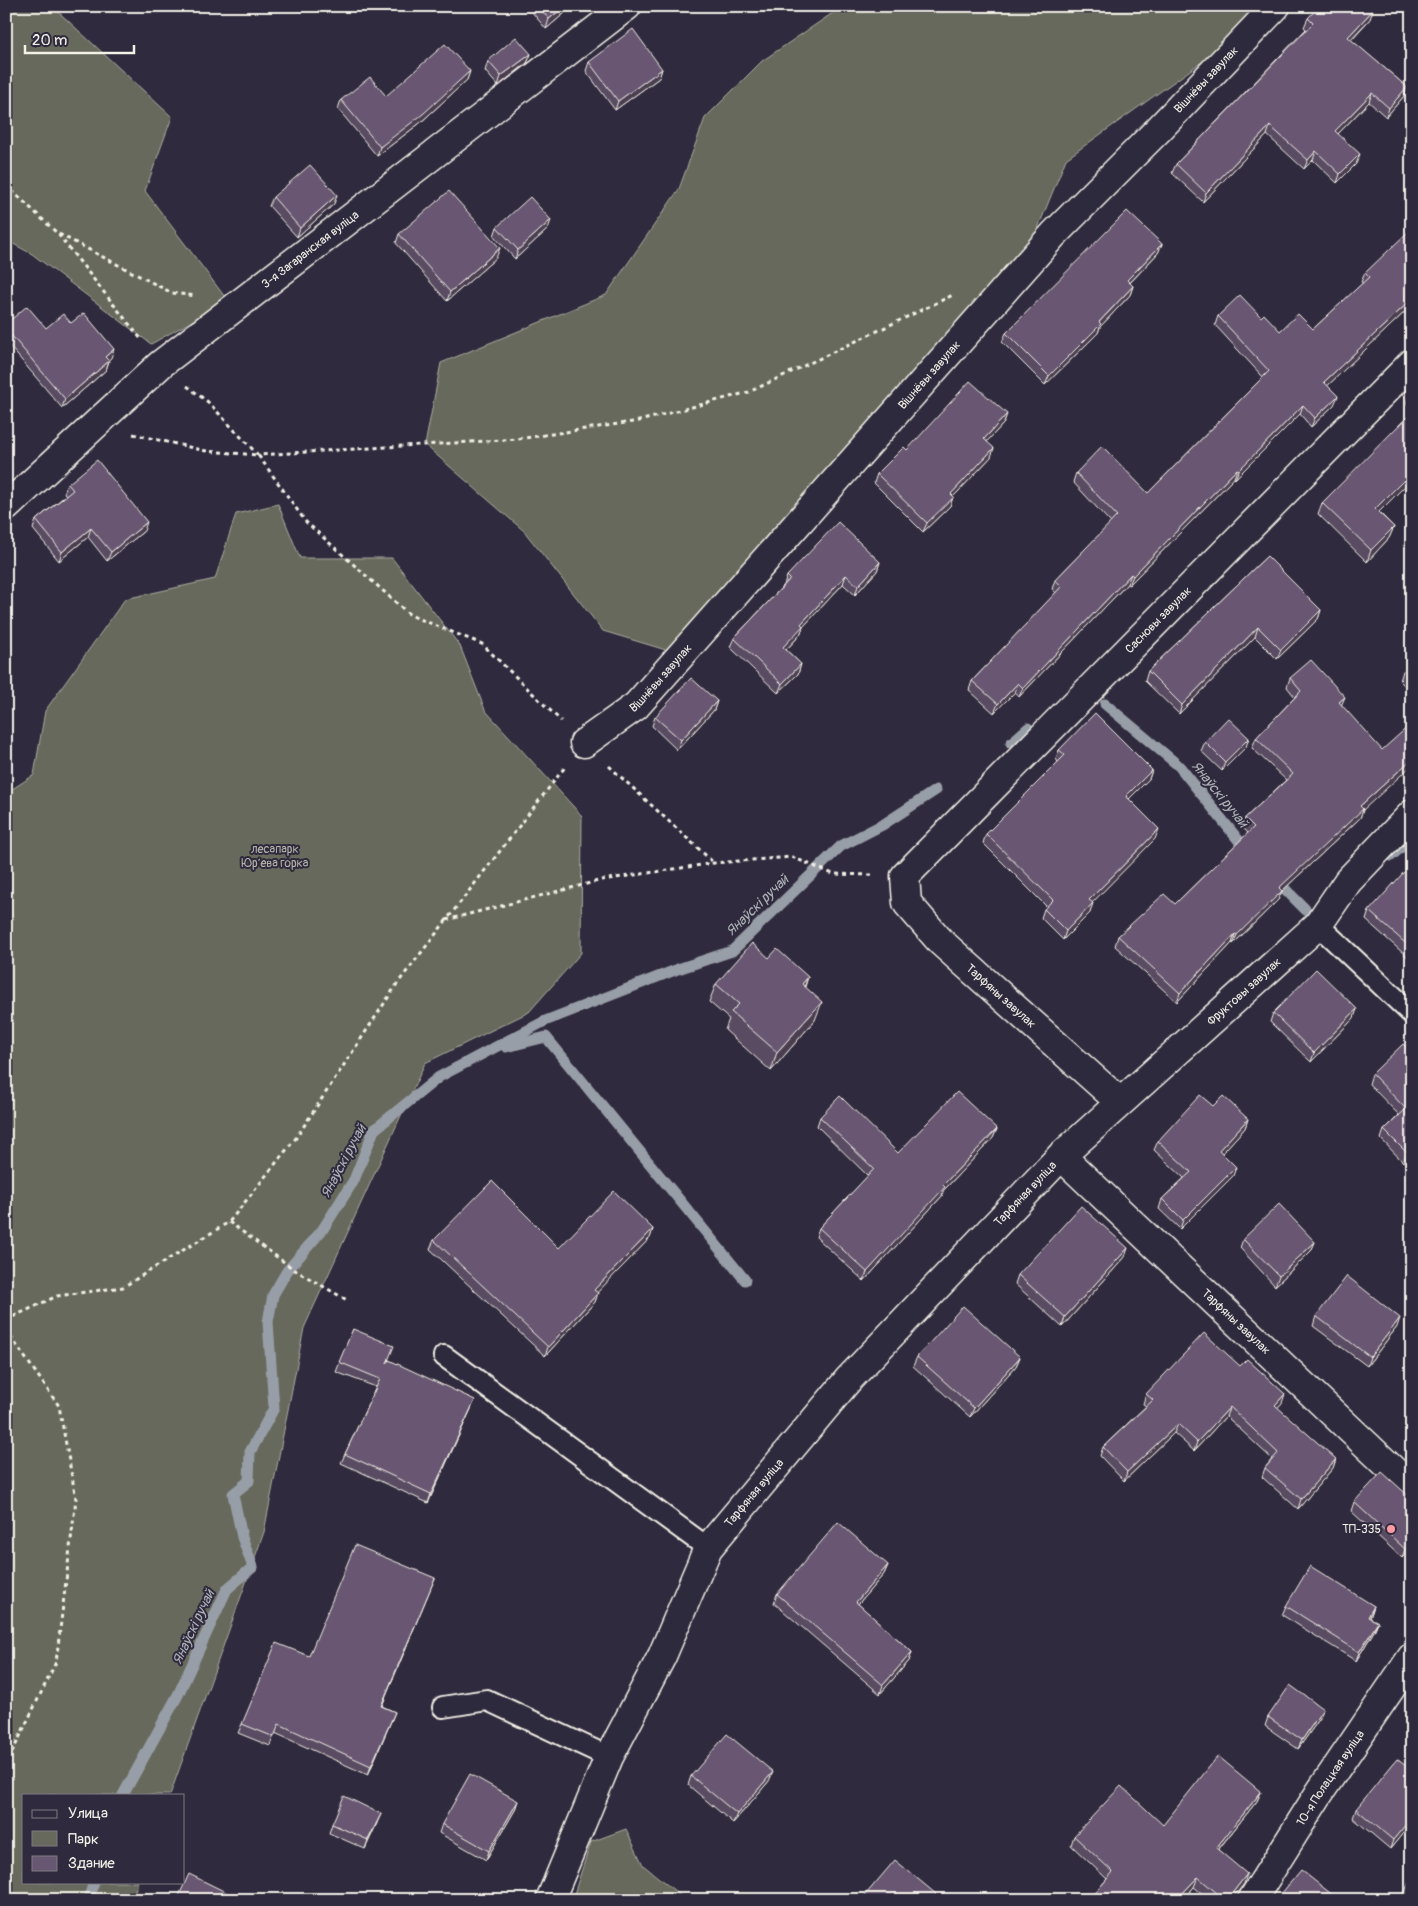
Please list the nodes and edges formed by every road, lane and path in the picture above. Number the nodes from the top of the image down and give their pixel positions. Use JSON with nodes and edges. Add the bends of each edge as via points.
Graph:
{"nodes":[{"id":1,"x":627,"y":6,"type":"edge"},
{"id":2,"x":1276,"y":6,"type":"edge"},
{"id":3,"x":6,"y":185,"type":"edge"},
{"id":4,"x":57,"y":233,"type":"junction"},
{"id":5,"x":963,"y":289,"type":"dead end"},
{"id":6,"x":243,"y":301,"type":"junction"},
{"id":7,"x":1412,"y":363,"type":"edge"},
{"id":8,"x":161,"y":364,"type":"junction"},
{"id":9,"x":96,"y":425,"type":"junction"},
{"id":10,"x":258,"y":455,"type":"junction"},
{"id":11,"x":6,"y":507,"type":"edge"},
{"id":12,"x":584,"y":743,"type":"junction"},
{"id":13,"x":1412,"y":814,"type":"edge"},
{"id":14,"x":714,"y":863,"type":"junction"},
{"id":15,"x":905,"y":876,"type":"junction"},
{"id":16,"x":446,"y":920,"type":"junction"},
{"id":17,"x":1318,"y":925,"type":"junction"},
{"id":18,"x":1412,"y":1014,"type":"edge"},
{"id":19,"x":1120,"y":1102,"type":"junction"},
{"id":20,"x":1061,"y":1156,"type":"junction"},
{"id":21,"x":229,"y":1222,"type":"junction"},
{"id":22,"x":347,"y":1300,"type":"dead end"},
{"id":23,"x":6,"y":1320,"type":"edge"},
{"id":24,"x":6,"y":1330,"type":"edge"},
{"id":25,"x":444,"y":1356,"type":"dead end"},
{"id":26,"x":1412,"y":1488,"type":"edge"},
{"id":27,"x":708,"y":1548,"type":"junction"},
{"id":28,"x":1412,"y":1657,"type":"edge"},
{"id":29,"x":443,"y":1707,"type":"dead end"},
{"id":30,"x":609,"y":1757,"type":"junction"},
{"id":31,"x":6,"y":1765,"type":"edge"},
{"id":32,"x":550,"y":1900,"type":"edge"},
{"id":33,"x":1252,"y":1900,"type":"edge"}],
"edges":[{"from":1,"to":6,"type":"street","name":"3-я Загаранская вуліца"},
{"from":2,"to":12,"type":"street","name":"Вішнёвы завулак","via":[[1054,234],[636,706]]},
{"from":3,"to":4,"type":"path"},
{"from":4,"to":6,"type":"path","via":[[172,293]]},
{"from":4,"to":8,"type":"path"},
{"from":5,"to":10,"type":"path","via":[[749,392],[639,421],[518,440]]},
{"from":6,"to":8,"type":"street","name":"3-я Загаранская вуліца"},
{"from":7,"to":15,"type":"street","name":"Сасновы завулак"},
{"from":8,"to":9,"type":"street","name":"3-я Загаранская вуліца"},
{"from":8,"to":10,"type":"path","via":[[208,402]]},
{"from":9,"to":10,"type":"path","via":[[206,451]]},
{"from":9,"to":11,"type":"street","name":"3-я Загаранская вуліца"},
{"from":10,"to":12,"type":"path","via":[[306,522],[410,615],[482,644]]},
{"from":12,"to":14,"type":"path"},
{"from":12,"to":16,"type":"path"},
{"from":13,"to":17,"type":"street","name":"Фруктовы завулак","via":[[1348,881]]},
{"from":14,"to":15,"type":"path","via":[[792,857],[833,874]]},
{"from":14,"to":16,"type":"path","via":[[602,880]]},
{"from":15,"to":19,"type":"street","name":"Тарфяны завулак","via":[[907,903],[941,942]]},
{"from":16,"to":21,"type":"path","via":[[397,984],[296,1138]]},
{"from":17,"to":18,"type":"lane"},
{"from":17,"to":19,"type":"street","name":"Фруктовы завулак"},
{"from":19,"to":20,"type":"street","name":"Фруктовы завулак"},
{"from":20,"to":26,"type":"street","name":"Тарфяны завулак"},
{"from":20,"to":27,"type":"street","name":"Тарфяная вуліца","via":[[848,1380]]},
{"from":21,"to":22,"type":"path","via":[[294,1270]]},
{"from":21,"to":23,"type":"path","via":[[123,1287],[57,1296]]},
{"from":24,"to":31,"type":"path","via":[[59,1406],[76,1499],[56,1662]]},
{"from":25,"to":27,"type":"lane"},
{"from":27,"to":30,"type":"street","name":"Тарфяная вуліца","via":[[662,1656]]},
{"from":28,"to":33,"type":"street","name":"10-я Полацкая вуліца","via":[[1320,1792]]},
{"from":29,"to":30,"type":"lane","via":[[487,1700]]},
{"from":30,"to":32,"type":"street","name":"Тарфяная вуліца"}]}
